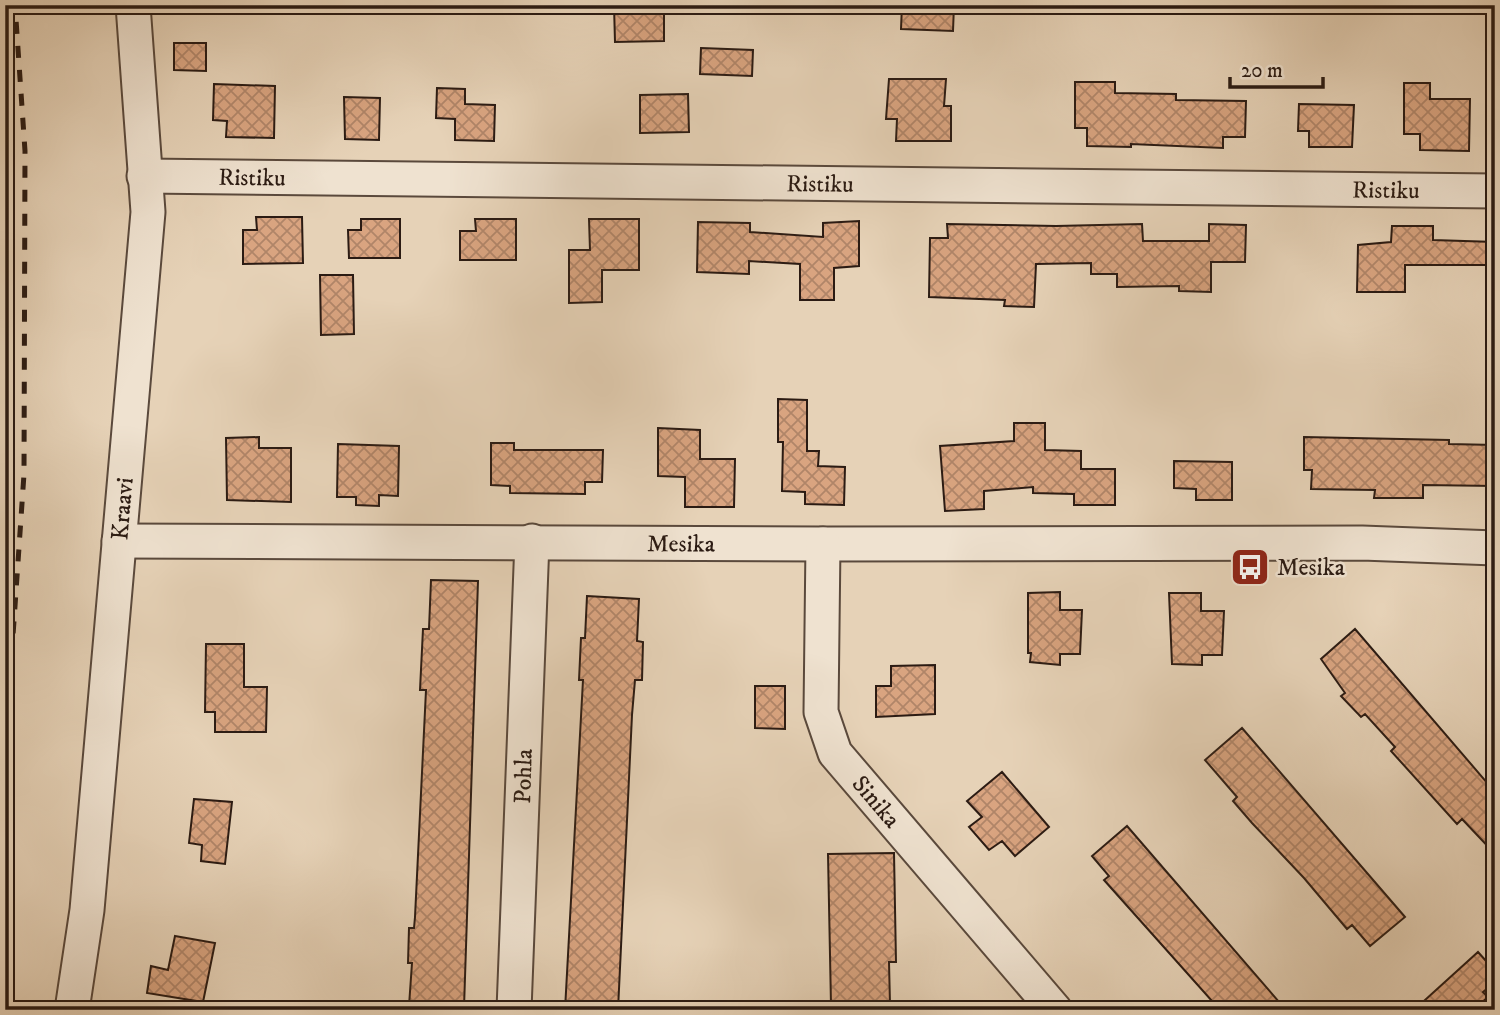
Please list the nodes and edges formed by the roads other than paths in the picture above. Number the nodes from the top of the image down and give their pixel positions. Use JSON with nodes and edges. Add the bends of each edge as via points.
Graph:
{"nodes":[{"id":1,"x":132,"y":5,"type":"edge"},
{"id":2,"x":144,"y":176,"type":"junction"},
{"id":3,"x":1495,"y":191,"type":"edge"},
{"id":4,"x":119,"y":541,"type":"junction"},
{"id":5,"x":532,"y":541,"type":"junction"},
{"id":6,"x":823,"y":544,"type":"junction"},
{"id":7,"x":1495,"y":548,"type":"edge"},
{"id":8,"x":72,"y":1010,"type":"edge"},
{"id":9,"x":514,"y":1010,"type":"edge"},
{"id":10,"x":1055,"y":1010,"type":"edge"}],
"edges":[{"from":1,"to":2,"type":"street","name":"Kraavi"},
{"from":2,"to":3,"type":"street","name":"Ristiku"},
{"from":2,"to":4,"type":"street","name":"Kraavi","via":[[148,212]]},
{"from":4,"to":5,"type":"street","name":"Mesika"},
{"from":4,"to":8,"type":"street","name":"Kraavi","via":[[88,910]]},
{"from":5,"to":6,"type":"street","name":"Mesika"},
{"from":5,"to":9,"type":"street","name":"Pohla"},
{"from":6,"to":7,"type":"street","name":"Mesika","via":[[1362,543]]},
{"from":6,"to":10,"type":"street","name":"Sinika","via":[[821,712],[835,753]]}]}
